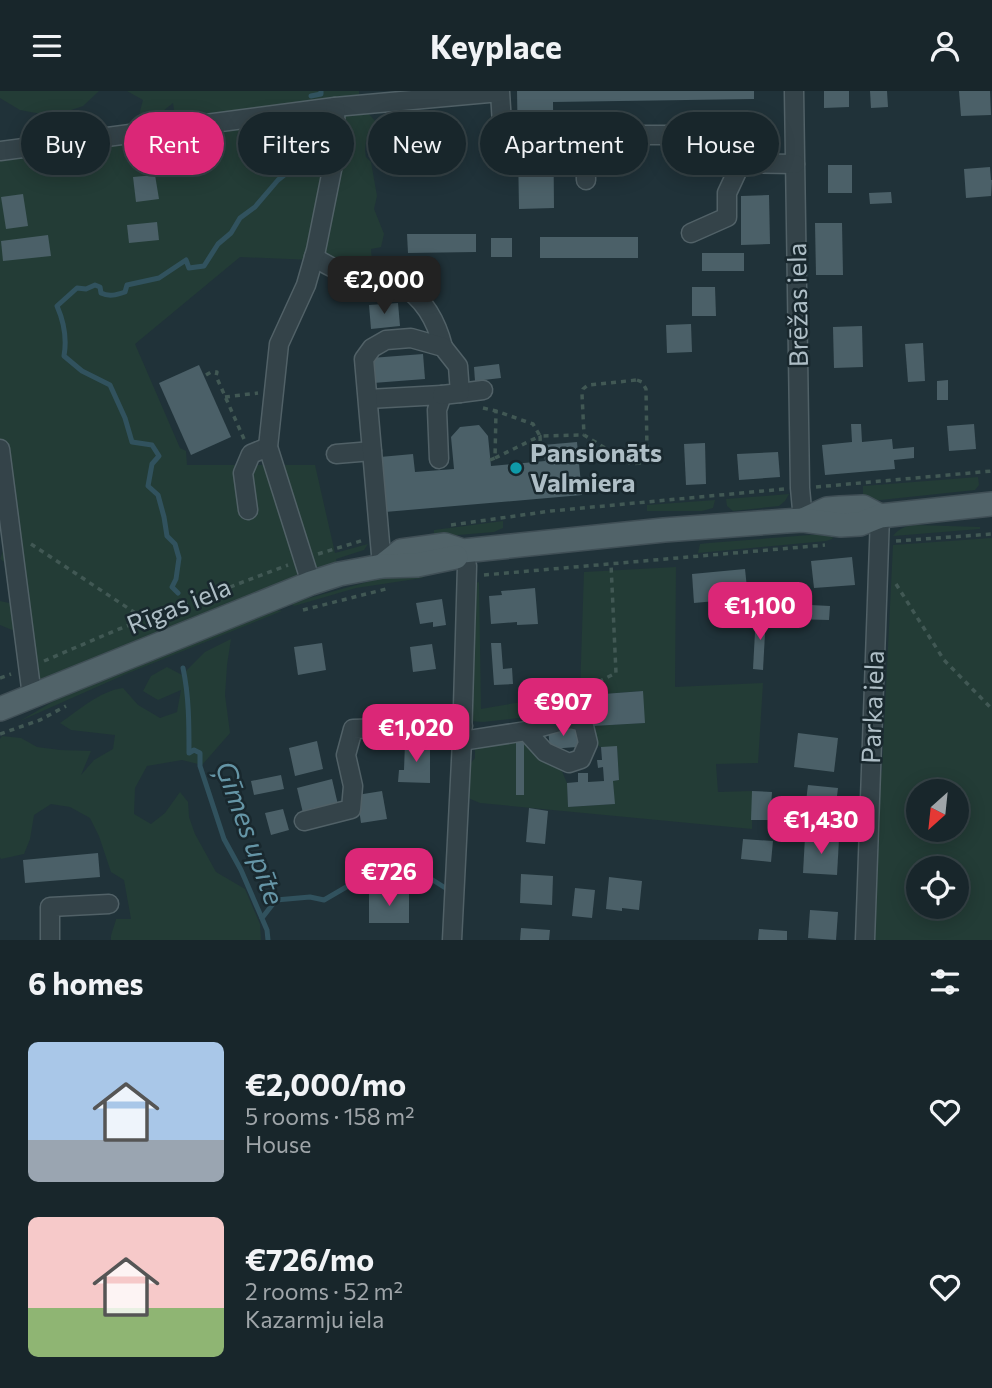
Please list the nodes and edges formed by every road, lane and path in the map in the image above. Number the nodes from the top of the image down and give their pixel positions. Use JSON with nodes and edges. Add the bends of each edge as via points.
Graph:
{"nodes":[{"id":1,"x":794,"y":91,"type":"edge"},
{"id":2,"x":335,"y":107,"type":"junction"},
{"id":3,"x":501,"y":112,"type":"edge"},
{"id":4,"x":662,"y":135,"type":"edge"},
{"id":5,"x":0,"y":151,"type":"edge"},
{"id":6,"x":779,"y":163,"type":"edge"},
{"id":7,"x":795,"y":163,"type":"junction"},
{"id":8,"x":735,"y":175,"type":"edge"},
{"id":9,"x":586,"y":180,"type":"dead end"},
{"id":10,"x":691,"y":233,"type":"dead end"},
{"id":11,"x":314,"y":257,"type":"junction"},
{"id":12,"x":443,"y":347,"type":"junction"},
{"id":13,"x":206,"y":375,"type":"dead end"},
{"id":14,"x":483,"y":390,"type":"dead end"},
{"id":15,"x":274,"y":391,"type":"junction"},
{"id":16,"x":451,"y":394,"type":"junction"},
{"id":17,"x":225,"y":397,"type":"junction"},
{"id":18,"x":368,"y":399,"type":"junction"},
{"id":19,"x":482,"y":408,"type":"dead end"},
{"id":20,"x":496,"y":411,"type":"junction"},
{"id":21,"x":584,"y":435,"type":"junction"},
{"id":22,"x":540,"y":436,"type":"junction"},
{"id":23,"x":0,"y":449,"type":"edge"},
{"id":24,"x":260,"y":450,"type":"junction"},
{"id":25,"x":372,"y":451,"type":"junction"},
{"id":26,"x":336,"y":454,"type":"dead end"},
{"id":27,"x":541,"y":456,"type":"dead end"},
{"id":28,"x":439,"y":459,"type":"dead end"},
{"id":29,"x":992,"y":471,"type":"edge"},
{"id":30,"x":820,"y":486,"type":"dead end"},
{"id":31,"x":788,"y":489,"type":"dead end"},
{"id":32,"x":992,"y":503,"type":"edge"},
{"id":33,"x":247,"y":510,"type":"dead end"},
{"id":34,"x":880,"y":516,"type":"junction"},
{"id":35,"x":803,"y":520,"type":"junction"},
{"id":36,"x":441,"y":526,"type":"dead end"},
{"id":37,"x":5,"y":532,"type":"edge"},
{"id":38,"x":992,"y":534,"type":"edge"},
{"id":39,"x":367,"y":539,"type":"dead end"},
{"id":40,"x":893,"y":541,"type":"dead end"},
{"id":41,"x":31,"y":544,"type":"dead end"},
{"id":42,"x":829,"y":545,"type":"dead end"},
{"id":43,"x":463,"y":551,"type":"junction"},
{"id":44,"x":315,"y":555,"type":"dead end"},
{"id":45,"x":878,"y":556,"type":"junction"},
{"id":46,"x":292,"y":564,"type":"dead end"},
{"id":47,"x":611,"y":564,"type":"junction"},
{"id":48,"x":382,"y":566,"type":"junction"},
{"id":49,"x":483,"y":575,"type":"dead end"},
{"id":50,"x":311,"y":583,"type":"junction"},
{"id":51,"x":393,"y":587,"type":"dead end"},
{"id":52,"x":301,"y":611,"type":"dead end"},
{"id":53,"x":144,"y":619,"type":"junction"},
{"id":54,"x":45,"y":660,"type":"dead end"},
{"id":55,"x":11,"y":674,"type":"dead end"},
{"id":56,"x":0,"y":678,"type":"edge"},
{"id":57,"x":32,"y":696,"type":"junction"},
{"id":58,"x":75,"y":702,"type":"dead end"},
{"id":59,"x":0,"y":709,"type":"edge"},
{"id":60,"x":992,"y":709,"type":"edge"},
{"id":61,"x":583,"y":722,"type":"junction"},
{"id":62,"x":526,"y":731,"type":"junction"},
{"id":63,"x":0,"y":734,"type":"edge"},
{"id":64,"x":462,"y":734,"type":"junction"},
{"id":65,"x":304,"y":821,"type":"dead end"},
{"id":66,"x":109,"y":904,"type":"dead end"},
{"id":67,"x":50,"y":940,"type":"edge"},
{"id":68,"x":453,"y":940,"type":"edge"},
{"id":69,"x":865,"y":940,"type":"edge"}],
"edges":[{"from":1,"to":7,"type":"street","name":"Brēžas iela"},
{"from":2,"to":3,"type":"street","via":[[500,92]]},
{"from":2,"to":5,"type":"street"},
{"from":2,"to":11,"type":"street","via":[[336,150]]},
{"from":4,"to":9,"type":"street","via":[[585,135]]},
{"from":6,"to":7,"type":"street"},
{"from":7,"to":35,"type":"street","name":"Brēžas iela"},
{"from":8,"to":10,"type":"street","via":[[727,193],[727,217]]},
{"from":11,"to":12,"type":"street","via":[[359,278],[400,284],[424,304]]},
{"from":11,"to":15,"type":"street","via":[[279,344]]},
{"from":12,"to":16,"type":"street","via":[[458,366]]},
{"from":12,"to":18,"type":"street","via":[[411,338],[386,340],[372,348],[364,359]]},
{"from":13,"to":17,"type":"path","via":[[217,372]]},
{"from":14,"to":16,"type":"street"},
{"from":15,"to":17,"type":"path"},
{"from":15,"to":24,"type":"street"},
{"from":16,"to":18,"type":"street"},
{"from":16,"to":28,"type":"street","via":[[437,410]]},
{"from":17,"to":24,"type":"path"},
{"from":18,"to":25,"type":"street"},
{"from":19,"to":20,"type":"path"},
{"from":20,"to":22,"type":"path","via":[[533,424]]},
{"from":20,"to":22,"type":"path","via":[[493,459]]},
{"from":21,"to":21,"type":"path","via":[[631,464],[640,463],[647,450],[642,382],[583,389]]},
{"from":21,"to":22,"type":"path"},
{"from":22,"to":27,"type":"path"},
{"from":23,"to":37,"type":"street"},
{"from":24,"to":33,"type":"street","via":[[243,473]]},
{"from":24,"to":50,"type":"street"},
{"from":25,"to":26,"type":"street"},
{"from":25,"to":48,"type":"street"},
{"from":29,"to":30,"type":"path"},
{"from":31,"to":36,"type":"path"},
{"from":32,"to":34,"type":"main road","name":"Rīgas iela"},
{"from":34,"to":35,"type":"main road","name":"Rīgas iela","via":[[841,526]]},
{"from":34,"to":45,"type":"street","name":"Parka iela"},
{"from":35,"to":43,"type":"main road","name":"Rīgas iela"},
{"from":37,"to":57,"type":"street"},
{"from":38,"to":40,"type":"path"},
{"from":39,"to":44,"type":"path"},
{"from":41,"to":53,"type":"path"},
{"from":42,"to":47,"type":"path"},
{"from":43,"to":48,"type":"main road","name":"Rīgas iela","via":[[445,545],[401,551]]},
{"from":43,"to":64,"type":"street","via":[[467,566]]},
{"from":45,"to":60,"type":"path","via":[[944,660]]},
{"from":45,"to":69,"type":"street","name":"Parka iela"},
{"from":46,"to":53,"type":"path"},
{"from":47,"to":49,"type":"path"},
{"from":47,"to":61,"type":"path","via":[[616,673],[588,687]]},
{"from":48,"to":50,"type":"main road","name":"Rīgas iela"},
{"from":50,"to":57,"type":"main road","name":"Rīgas iela"},
{"from":51,"to":52,"type":"path"},
{"from":53,"to":54,"type":"path"},
{"from":55,"to":56,"type":"path"},
{"from":57,"to":59,"type":"main road","name":"Rīgas iela"},
{"from":58,"to":63,"type":"path"},
{"from":61,"to":62,"type":"street","via":[[570,719]]},
{"from":61,"to":62,"type":"street","via":[[587,743],[581,759],[569,763],[545,752]]},
{"from":62,"to":64,"type":"street"},
{"from":64,"to":65,"type":"street","via":[[353,729],[346,755],[353,786],[351,809]]},
{"from":64,"to":68,"type":"street"},
{"from":66,"to":67,"type":"street","via":[[50,907]]}]}
